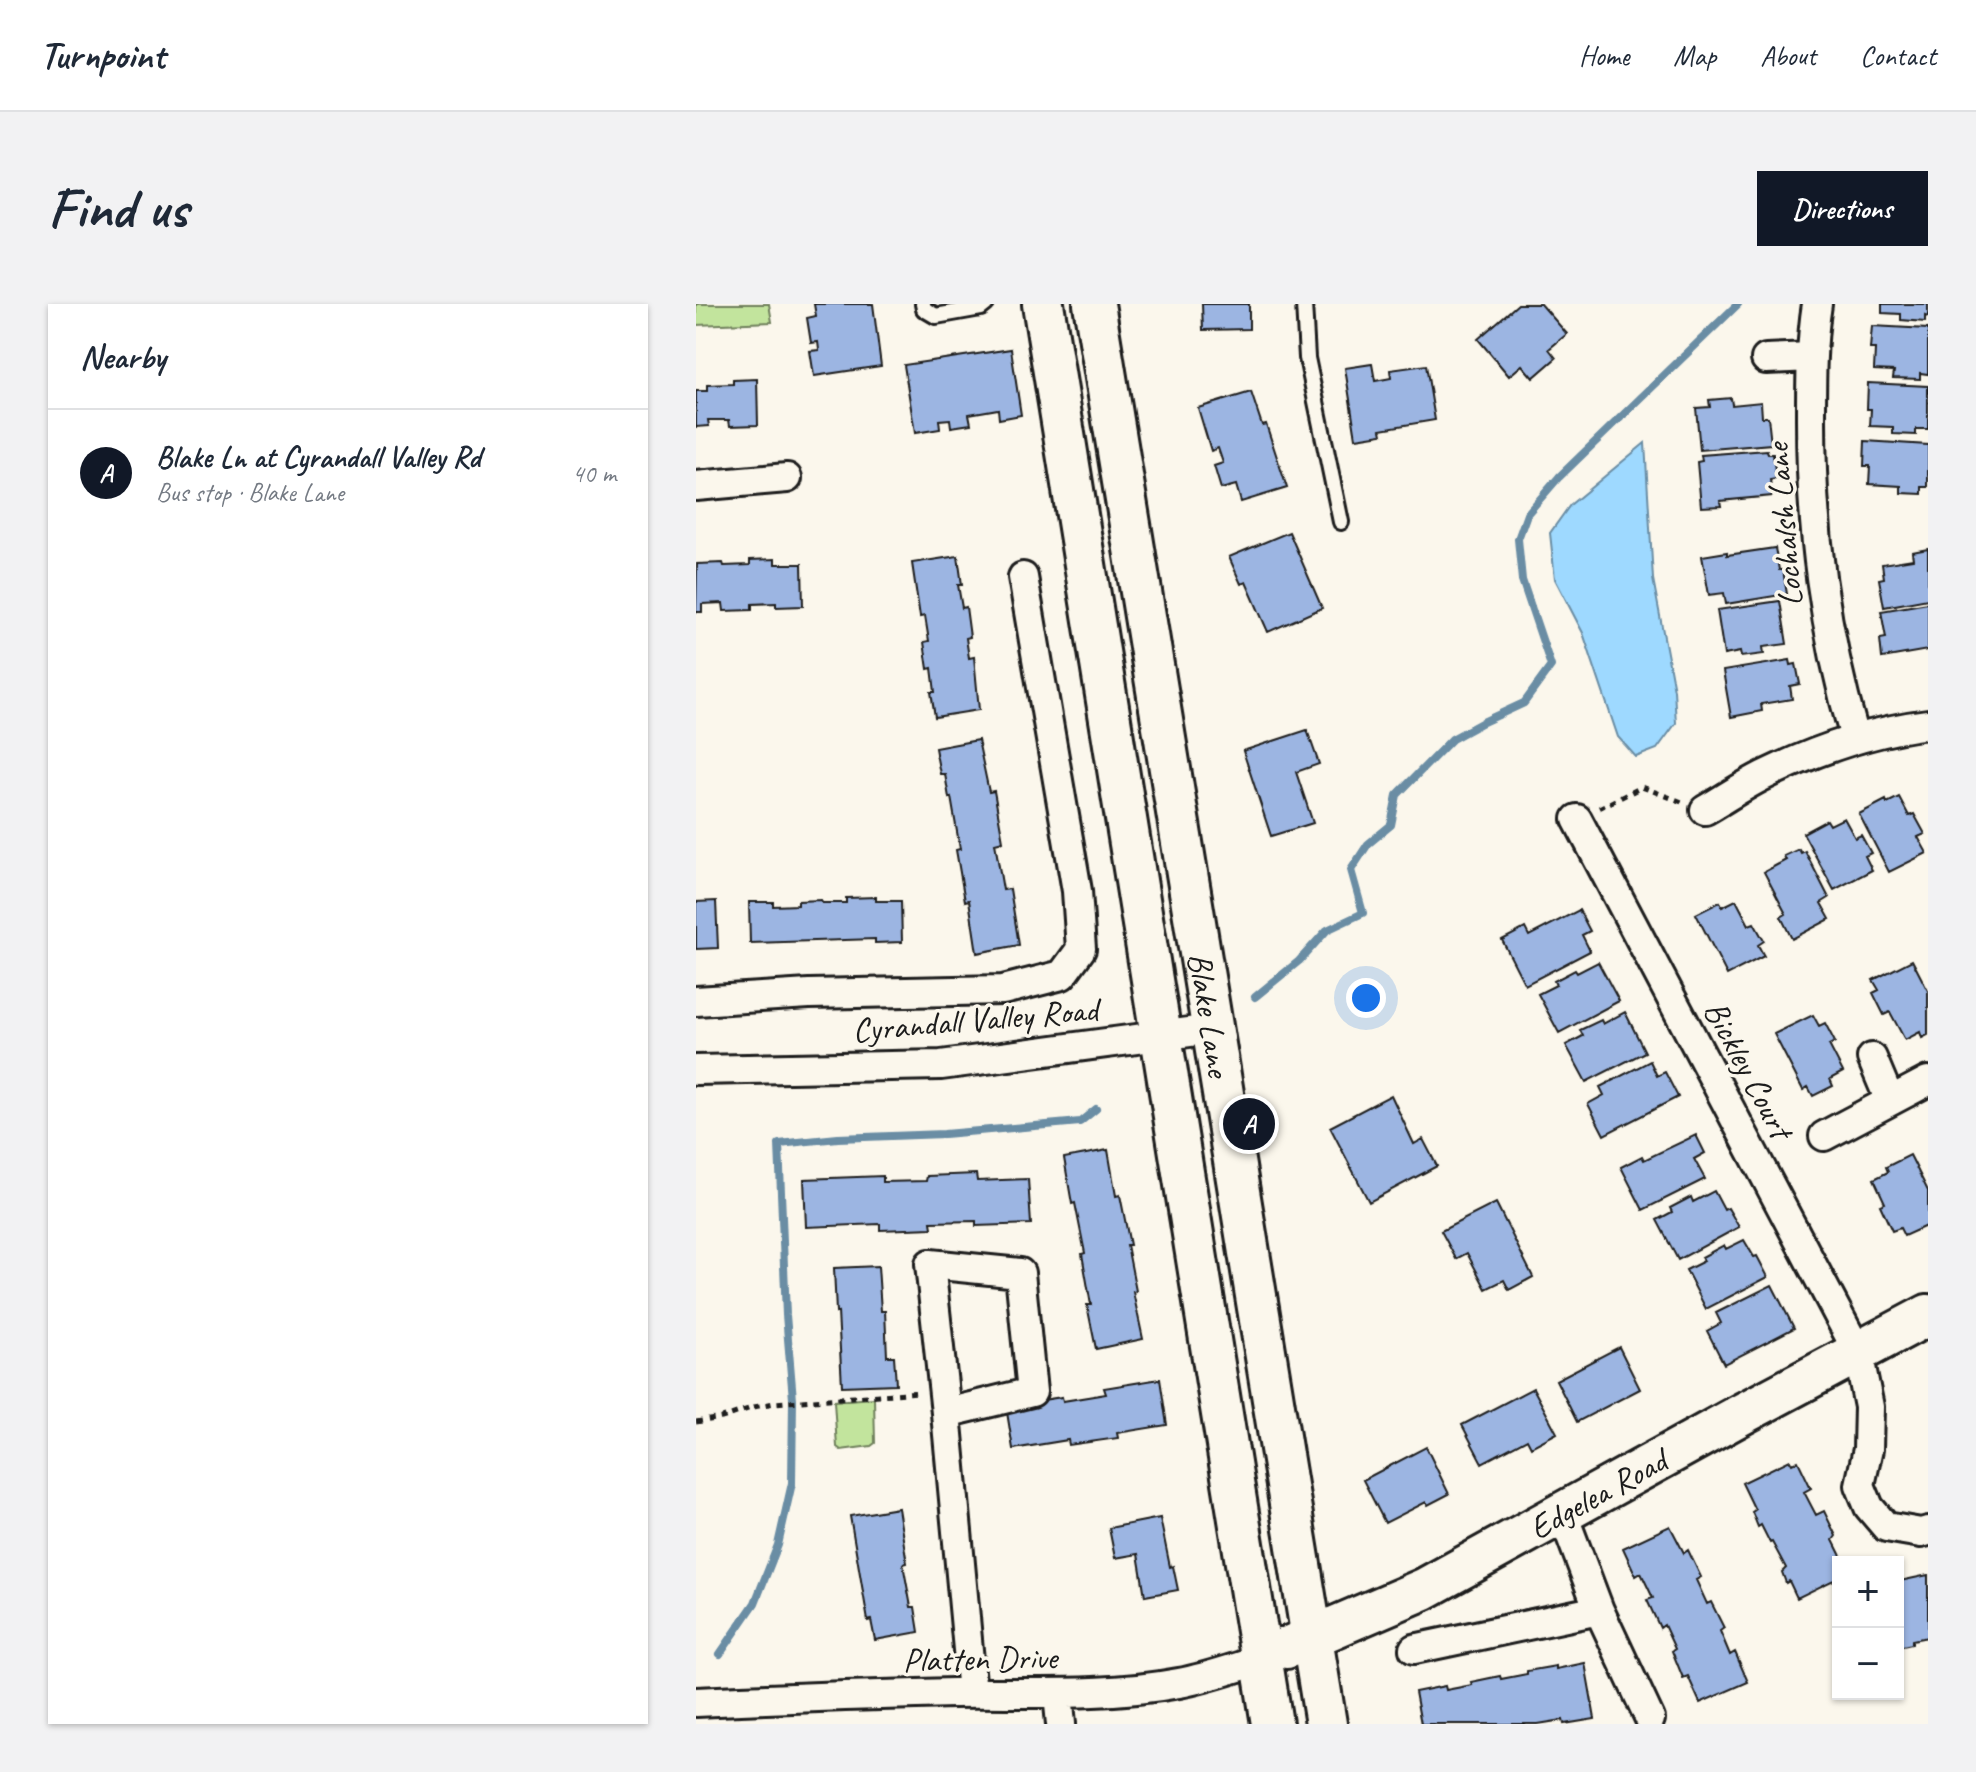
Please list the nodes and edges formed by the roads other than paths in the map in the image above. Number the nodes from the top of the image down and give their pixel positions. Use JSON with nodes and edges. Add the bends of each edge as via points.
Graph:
{"nodes":[{"id":1,"x":923,"y":304,"type":"edge"},
{"id":2,"x":986,"y":304,"type":"edge"},
{"id":3,"x":1043,"y":304,"type":"edge"},
{"id":4,"x":1094,"y":304,"type":"edge"},
{"id":5,"x":1304,"y":304,"type":"edge"},
{"id":6,"x":1817,"y":304,"type":"edge"},
{"id":7,"x":1811,"y":357,"type":"junction"},
{"id":8,"x":1766,"y":359,"type":"dead end"},
{"id":9,"x":787,"y":478,"type":"dead end"},
{"id":10,"x":696,"y":486,"type":"edge"},
{"id":11,"x":1341,"y":522,"type":"dead end"},
{"id":12,"x":1023,"y":577,"type":"dead end"},
{"id":13,"x":1928,"y":724,"type":"edge"},
{"id":14,"x":1855,"y":738,"type":"junction"},
{"id":15,"x":1705,"y":810,"type":"road end"},
{"id":16,"x":1577,"y":819,"type":"road end"},
{"id":17,"x":696,"y":1001,"type":"edge"},
{"id":18,"x":1212,"y":1029,"type":"junction"},
{"id":19,"x":1161,"y":1036,"type":"junction"},
{"id":20,"x":1872,"y":1058,"type":"dead end"},
{"id":21,"x":696,"y":1070,"type":"edge"},
{"id":22,"x":1928,"y":1081,"type":"edge"},
{"id":23,"x":1890,"y":1101,"type":"junction"},
{"id":24,"x":1824,"y":1136,"type":"dead end"},
{"id":25,"x":1928,"y":1315,"type":"edge"},
{"id":26,"x":1858,"y":1352,"type":"junction"},
{"id":27,"x":945,"y":1401,"type":"junction"},
{"id":28,"x":1562,"y":1512,"type":"junction"},
{"id":29,"x":1928,"y":1531,"type":"edge"},
{"id":30,"x":1599,"y":1610,"type":"junction"},
{"id":31,"x":1311,"y":1637,"type":"junction"},
{"id":32,"x":1414,"y":1649,"type":"dead end"},
{"id":33,"x":1261,"y":1660,"type":"junction"},
{"id":34,"x":972,"y":1693,"type":"junction"},
{"id":35,"x":1058,"y":1694,"type":"junction"},
{"id":36,"x":696,"y":1702,"type":"edge"},
{"id":37,"x":1650,"y":1719,"type":"dead end"},
{"id":38,"x":1061,"y":1724,"type":"edge"},
{"id":39,"x":1272,"y":1724,"type":"edge"},
{"id":40,"x":1326,"y":1724,"type":"edge"}],
"edges":[{"from":1,"to":2,"type":"lane","via":[[936,316]]},
{"from":3,"to":19,"type":"main road","name":"Blake Lane"},
{"from":4,"to":18,"type":"main road","name":"Blake Lane"},
{"from":5,"to":11,"type":"lane","via":[[1307,358]]},
{"from":6,"to":7,"type":"street","name":"Lochalsh Lane"},
{"from":7,"to":8,"type":"street"},
{"from":7,"to":14,"type":"street","name":"Lochalsh Lane","via":[[1811,481],[1819,574]]},
{"from":9,"to":10,"type":"street"},
{"from":12,"to":17,"type":"street","via":[[1077,891],[1081,949],[1062,975],[1003,990]]},
{"from":13,"to":14,"type":"street"},
{"from":14,"to":15,"type":"street","via":[[1767,774]]},
{"from":16,"to":26,"type":"street","name":"Bickley Court"},
{"from":18,"to":19,"type":"street","name":"Cyrandall Valley Road"},
{"from":18,"to":31,"type":"main road","name":"Blake Lane"},
{"from":19,"to":21,"type":"street","name":"Cyrandall Valley Road","via":[[941,1065]]},
{"from":19,"to":33,"type":"main road","name":"Blake Lane"},
{"from":20,"to":23,"type":"street"},
{"from":22,"to":23,"type":"street"},
{"from":23,"to":24,"type":"street"},
{"from":25,"to":26,"type":"main road","name":"Edgelea Road"},
{"from":26,"to":28,"type":"main road","name":"Edgelea Road"},
{"from":26,"to":29,"type":"street","name":"Bickley Court","via":[[1869,1407],[1860,1485],[1886,1527]]},
{"from":27,"to":27,"type":"street","via":[[930,1264],[1020,1273],[1032,1392]]},
{"from":27,"to":34,"type":"street"},
{"from":28,"to":30,"type":"street"},
{"from":28,"to":31,"type":"main road","name":"Edgelea Road","via":[[1424,1589]]},
{"from":30,"to":32,"type":"street"},
{"from":30,"to":37,"type":"street"},
{"from":31,"to":33,"type":"main road","name":"Edgelea Road"},
{"from":31,"to":40,"type":"main road","name":"Blake Lane"},
{"from":33,"to":35,"type":"street","name":"Platten Drive","via":[[1175,1684]]},
{"from":33,"to":39,"type":"main road","name":"Blake Lane"},
{"from":34,"to":35,"type":"street","name":"Platten Drive"},
{"from":34,"to":36,"type":"street","name":"Platten Drive"},
{"from":35,"to":38,"type":"street"}]}
